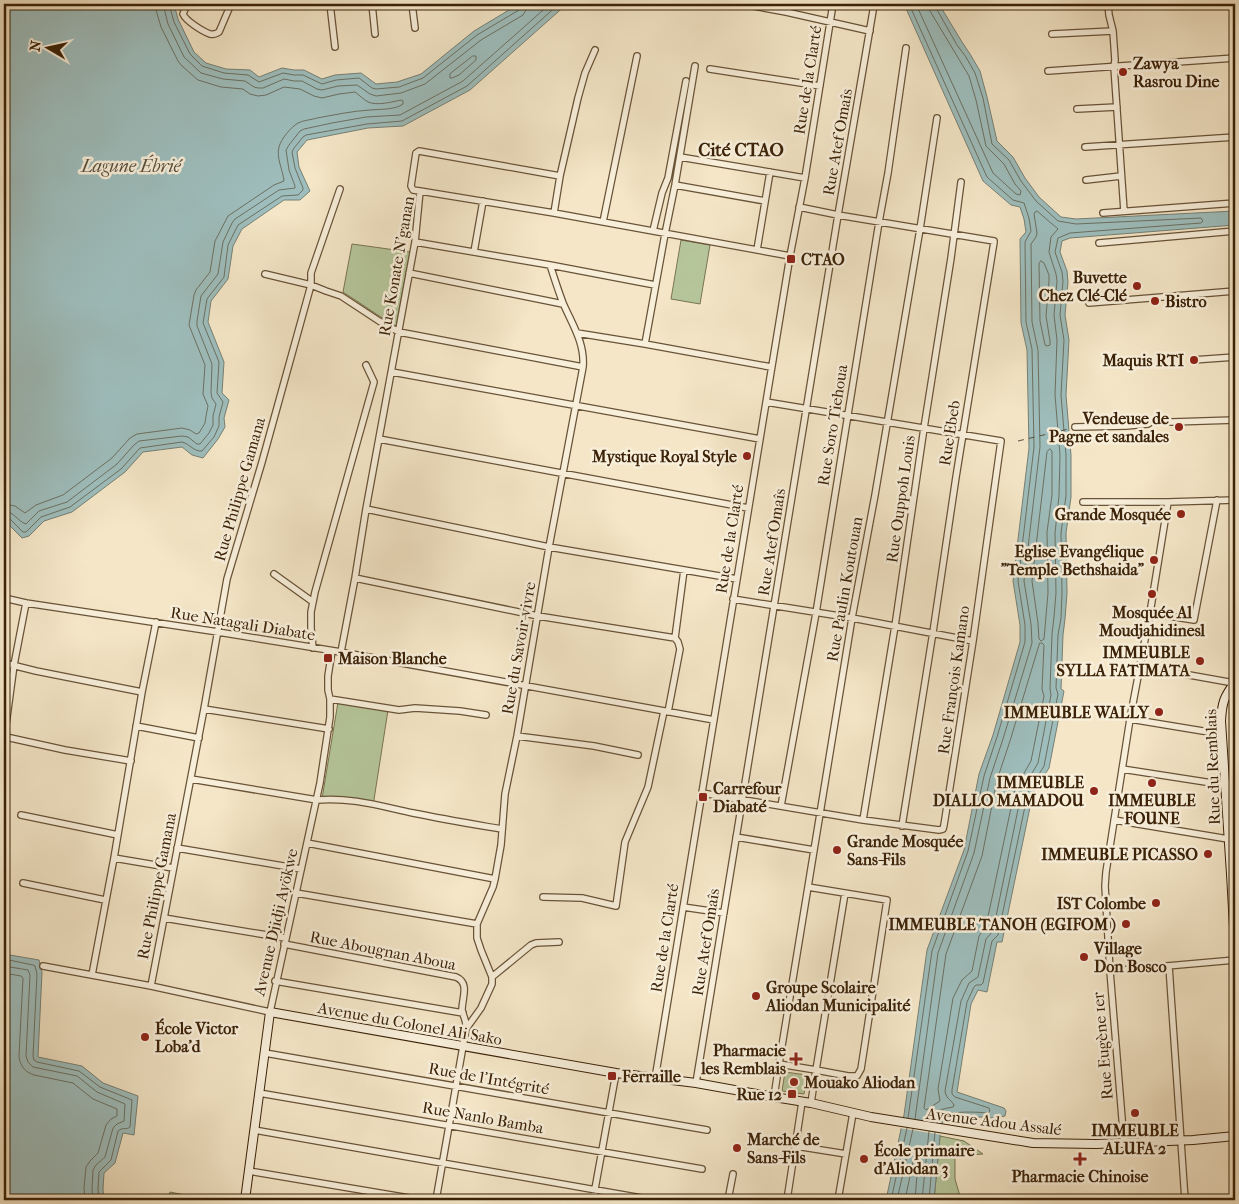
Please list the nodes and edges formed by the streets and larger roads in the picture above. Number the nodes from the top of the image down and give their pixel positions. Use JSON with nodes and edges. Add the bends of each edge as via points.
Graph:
{"nodes":[{"id":1,"x":187,"y":4,"type":"edge"},
{"id":2,"x":231,"y":4,"type":"edge"},
{"id":3,"x":330,"y":4,"type":"edge"},
{"id":4,"x":372,"y":4,"type":"edge"},
{"id":5,"x":412,"y":4,"type":"edge"},
{"id":6,"x":742,"y":4,"type":"edge"},
{"id":7,"x":833,"y":4,"type":"edge"},
{"id":8,"x":1108,"y":4,"type":"edge"},
{"id":9,"x":874,"y":5,"type":"dead end"},
{"id":10,"x":830,"y":23,"type":"junction"},
{"id":11,"x":415,"y":28,"type":"dead end"},
{"id":12,"x":870,"y":31,"type":"junction"},
{"id":13,"x":1113,"y":31,"type":"junction"},
{"id":14,"x":375,"y":34,"type":"dead end"},
{"id":15,"x":1052,"y":34,"type":"dead end"},
{"id":16,"x":335,"y":47,"type":"dead end"},
{"id":17,"x":906,"y":48,"type":"dead end"},
{"id":18,"x":595,"y":50,"type":"dead end"},
{"id":19,"x":637,"y":56,"type":"dead end"},
{"id":20,"x":1235,"y":58,"type":"edge"},
{"id":21,"x":695,"y":66,"type":"dead end"},
{"id":22,"x":1114,"y":67,"type":"junction"},
{"id":23,"x":710,"y":69,"type":"dead end"},
{"id":24,"x":1048,"y":71,"type":"dead end"},
{"id":25,"x":686,"y":81,"type":"dead end"},
{"id":26,"x":820,"y":86,"type":"junction"},
{"id":27,"x":1117,"y":107,"type":"junction"},
{"id":28,"x":1077,"y":109,"type":"dead end"},
{"id":29,"x":937,"y":118,"type":"dead end"},
{"id":30,"x":1235,"y":137,"type":"edge"},
{"id":31,"x":1119,"y":145,"type":"junction"},
{"id":32,"x":1085,"y":147,"type":"dead end"},
{"id":33,"x":680,"y":157,"type":"junction"},
{"id":34,"x":770,"y":172,"type":"junction"},
{"id":35,"x":560,"y":176,"type":"junction"},
{"id":36,"x":1121,"y":176,"type":"junction"},
{"id":37,"x":805,"y":178,"type":"junction"},
{"id":38,"x":1086,"y":180,"type":"dead end"},
{"id":39,"x":962,"y":182,"type":"dead end"},
{"id":40,"x":675,"y":185,"type":"junction"},
{"id":41,"x":340,"y":189,"type":"dead end"},
{"id":42,"x":420,"y":191,"type":"junction"},
{"id":43,"x":483,"y":201,"type":"junction"},
{"id":44,"x":765,"y":201,"type":"junction"},
{"id":45,"x":1235,"y":203,"type":"edge"},
{"id":46,"x":800,"y":207,"type":"junction"},
{"id":47,"x":1124,"y":211,"type":"junction"},
{"id":48,"x":554,"y":212,"type":"junction"},
{"id":49,"x":1103,"y":213,"type":"dead end"},
{"id":50,"x":838,"y":215,"type":"junction"},
{"id":51,"x":602,"y":222,"type":"junction"},
{"id":52,"x":879,"y":222,"type":"junction"},
{"id":53,"x":920,"y":229,"type":"junction"},
{"id":54,"x":1235,"y":231,"type":"edge"},
{"id":55,"x":653,"y":232,"type":"junction"},
{"id":56,"x":665,"y":234,"type":"junction"},
{"id":57,"x":954,"y":234,"type":"junction"},
{"id":58,"x":415,"y":242,"type":"junction"},
{"id":59,"x":1099,"y":243,"type":"dead end"},
{"id":60,"x":757,"y":250,"type":"junction"},
{"id":61,"x":474,"y":252,"type":"junction"},
{"id":62,"x":790,"y":256,"type":"junction"},
{"id":63,"x":550,"y":265,"type":"junction"},
{"id":64,"x":265,"y":274,"type":"dead end"},
{"id":65,"x":410,"y":274,"type":"junction"},
{"id":66,"x":311,"y":285,"type":"junction"},
{"id":67,"x":655,"y":285,"type":"junction"},
{"id":68,"x":1235,"y":291,"type":"edge"},
{"id":69,"x":1089,"y":302,"type":"dead end"},
{"id":70,"x":563,"y":304,"type":"junction"},
{"id":71,"x":399,"y":332,"type":"junction"},
{"id":72,"x":577,"y":334,"type":"junction"},
{"id":73,"x":645,"y":344,"type":"junction"},
{"id":74,"x":1235,"y":357,"type":"edge"},
{"id":75,"x":1193,"y":360,"type":"dead end"},
{"id":76,"x":366,"y":364,"type":"dead end"},
{"id":77,"x":583,"y":367,"type":"junction"},
{"id":78,"x":771,"y":367,"type":"junction"},
{"id":79,"x":392,"y":372,"type":"junction"},
{"id":80,"x":766,"y":402,"type":"junction"},
{"id":81,"x":576,"y":406,"type":"junction"},
{"id":82,"x":807,"y":409,"type":"junction"},
{"id":83,"x":848,"y":416,"type":"junction"},
{"id":84,"x":1235,"y":420,"type":"edge"},
{"id":85,"x":887,"y":423,"type":"junction"},
{"id":86,"x":1075,"y":427,"type":"dead end"},
{"id":87,"x":924,"y":428,"type":"junction"},
{"id":88,"x":963,"y":435,"type":"junction"},
{"id":89,"x":379,"y":439,"type":"junction"},
{"id":90,"x":760,"y":439,"type":"junction"},
{"id":91,"x":563,"y":473,"type":"junction"},
{"id":92,"x":1217,"y":500,"type":"junction"},
{"id":93,"x":1235,"y":500,"type":"edge"},
{"id":94,"x":1083,"y":502,"type":"dead end"},
{"id":95,"x":1168,"y":502,"type":"junction"},
{"id":96,"x":748,"y":508,"type":"junction"},
{"id":97,"x":366,"y":509,"type":"junction"},
{"id":98,"x":549,"y":547,"type":"junction"},
{"id":99,"x":684,"y":570,"type":"junction"},
{"id":100,"x":274,"y":574,"type":"dead end"},
{"id":101,"x":355,"y":578,"type":"junction"},
{"id":102,"x":737,"y":579,"type":"junction"},
{"id":103,"x":4,"y":598,"type":"edge"},
{"id":104,"x":733,"y":599,"type":"junction"},
{"id":105,"x":313,"y":602,"type":"junction"},
{"id":106,"x":26,"y":603,"type":"junction"},
{"id":107,"x":774,"y":606,"type":"junction"},
{"id":108,"x":816,"y":613,"type":"junction"},
{"id":109,"x":1150,"y":613,"type":"junction"},
{"id":110,"x":538,"y":616,"type":"junction"},
{"id":111,"x":852,"y":618,"type":"junction"},
{"id":112,"x":156,"y":622,"type":"junction"},
{"id":113,"x":895,"y":626,"type":"junction"},
{"id":114,"x":218,"y":632,"type":"junction"},
{"id":115,"x":933,"y":632,"type":"junction"},
{"id":116,"x":675,"y":638,"type":"junction"},
{"id":117,"x":973,"y":641,"type":"junction"},
{"id":118,"x":313,"y":648,"type":"junction"},
{"id":119,"x":332,"y":651,"type":"junction"},
{"id":120,"x":341,"y":652,"type":"junction"},
{"id":121,"x":4,"y":663,"type":"edge"},
{"id":122,"x":14,"y":665,"type":"junction"},
{"id":123,"x":1139,"y":666,"type":"junction"},
{"id":124,"x":1235,"y":682,"type":"edge"},
{"id":125,"x":526,"y":685,"type":"junction"},
{"id":126,"x":142,"y":692,"type":"junction"},
{"id":127,"x":330,"y":699,"type":"junction"},
{"id":128,"x":204,"y":708,"type":"junction"},
{"id":129,"x":666,"y":712,"type":"junction"},
{"id":130,"x":486,"y":715,"type":"dead end"},
{"id":131,"x":1130,"y":719,"type":"junction"},
{"id":132,"x":714,"y":720,"type":"junction"},
{"id":133,"x":136,"y":726,"type":"junction"},
{"id":134,"x":329,"y":729,"type":"junction"},
{"id":135,"x":1222,"y":734,"type":"junction"},
{"id":136,"x":517,"y":736,"type":"junction"},
{"id":137,"x":6,"y":737,"type":"junction"},
{"id":138,"x":199,"y":738,"type":"junction"},
{"id":139,"x":4,"y":746,"type":"edge"},
{"id":140,"x":638,"y":755,"type":"dead end"},
{"id":141,"x":130,"y":761,"type":"junction"},
{"id":142,"x":1122,"y":769,"type":"junction"},
{"id":143,"x":191,"y":778,"type":"junction"},
{"id":144,"x":1225,"y":785,"type":"junction"},
{"id":145,"x":702,"y":793,"type":"junction"},
{"id":146,"x":317,"y":800,"type":"junction"},
{"id":147,"x":743,"y":800,"type":"junction"},
{"id":148,"x":781,"y":806,"type":"junction"},
{"id":149,"x":820,"y":812,"type":"junction"},
{"id":150,"x":21,"y":815,"type":"dead end"},
{"id":151,"x":863,"y":820,"type":"junction"},
{"id":152,"x":1114,"y":820,"type":"junction"},
{"id":153,"x":902,"y":826,"type":"junction"},
{"id":154,"x":501,"y":828,"type":"junction"},
{"id":155,"x":118,"y":835,"type":"junction"},
{"id":156,"x":736,"y":837,"type":"junction"},
{"id":157,"x":1228,"y":839,"type":"junction"},
{"id":158,"x":307,"y":843,"type":"junction"},
{"id":159,"x":177,"y":848,"type":"junction"},
{"id":160,"x":814,"y":850,"type":"junction"},
{"id":161,"x":114,"y":858,"type":"junction"},
{"id":162,"x":173,"y":868,"type":"junction"},
{"id":163,"x":301,"y":869,"type":"junction"},
{"id":164,"x":1233,"y":873,"type":"edge"},
{"id":165,"x":495,"y":879,"type":"junction"},
{"id":166,"x":23,"y":883,"type":"dead end"},
{"id":167,"x":808,"y":887,"type":"junction"},
{"id":168,"x":296,"y":893,"type":"junction"},
{"id":169,"x":845,"y":894,"type":"junction"},
{"id":170,"x":543,"y":897,"type":"dead end"},
{"id":171,"x":105,"y":900,"type":"junction"},
{"id":172,"x":683,"y":907,"type":"junction"},
{"id":173,"x":724,"y":913,"type":"junction"},
{"id":174,"x":164,"y":918,"type":"junction"},
{"id":175,"x":478,"y":924,"type":"junction"},
{"id":176,"x":1235,"y":929,"type":"edge"},
{"id":177,"x":285,"y":941,"type":"junction"},
{"id":178,"x":559,"y":942,"type":"dead end"},
{"id":179,"x":1235,"y":945,"type":"edge"},
{"id":180,"x":1235,"y":960,"type":"edge"},
{"id":181,"x":43,"y":966,"type":"dead end"},
{"id":182,"x":1169,"y":966,"type":"junction"},
{"id":183,"x":1110,"y":971,"type":"junction"},
{"id":184,"x":92,"y":975,"type":"junction"},
{"id":185,"x":492,"y":977,"type":"junction"},
{"id":186,"x":276,"y":981,"type":"junction"},
{"id":187,"x":151,"y":986,"type":"junction"},
{"id":188,"x":270,"y":1012,"type":"junction"},
{"id":189,"x":463,"y":1013,"type":"junction"},
{"id":190,"x":466,"y":1029,"type":"junction"},
{"id":191,"x":462,"y":1046,"type":"junction"},
{"id":192,"x":265,"y":1054,"type":"junction"},
{"id":193,"x":779,"y":1064,"type":"junction"},
{"id":194,"x":816,"y":1070,"type":"junction"},
{"id":195,"x":616,"y":1073,"type":"junction"},
{"id":196,"x":655,"y":1078,"type":"junction"},
{"id":197,"x":696,"y":1083,"type":"junction"},
{"id":198,"x":455,"y":1086,"type":"junction"},
{"id":199,"x":259,"y":1093,"type":"junction"},
{"id":200,"x":774,"y":1097,"type":"junction"},
{"id":201,"x":802,"y":1102,"type":"junction"},
{"id":202,"x":811,"y":1103,"type":"junction"},
{"id":203,"x":608,"y":1113,"type":"junction"},
{"id":204,"x":853,"y":1113,"type":"junction"},
{"id":205,"x":448,"y":1125,"type":"junction"},
{"id":206,"x":254,"y":1130,"type":"junction"},
{"id":207,"x":707,"y":1130,"type":"dead end"},
{"id":208,"x":1235,"y":1136,"type":"edge"},
{"id":209,"x":1181,"y":1140,"type":"junction"},
{"id":210,"x":1124,"y":1143,"type":"junction"},
{"id":211,"x":796,"y":1146,"type":"junction"},
{"id":212,"x":602,"y":1151,"type":"junction"},
{"id":213,"x":846,"y":1154,"type":"junction"},
{"id":214,"x":442,"y":1163,"type":"junction"},
{"id":215,"x":702,"y":1169,"type":"dead end"},
{"id":216,"x":249,"y":1170,"type":"junction"},
{"id":217,"x":733,"y":1174,"type":"dead end"},
{"id":218,"x":595,"y":1190,"type":"junction"},
{"id":219,"x":635,"y":1199,"type":"edge"},
{"id":220,"x":245,"y":1200,"type":"edge"},
{"id":221,"x":421,"y":1200,"type":"edge"},
{"id":222,"x":436,"y":1200,"type":"edge"},
{"id":223,"x":593,"y":1200,"type":"edge"},
{"id":224,"x":653,"y":1200,"type":"edge"},
{"id":225,"x":728,"y":1200,"type":"edge"},
{"id":226,"x":787,"y":1200,"type":"edge"},
{"id":227,"x":838,"y":1200,"type":"edge"},
{"id":228,"x":1185,"y":1200,"type":"edge"}],
"edges":[{"from":1,"to":2,"type":"street","via":[[182,14],[185,20],[210,34],[219,32]]},
{"from":3,"to":16,"type":"street"},
{"from":4,"to":14,"type":"street"},
{"from":5,"to":11,"type":"street"},
{"from":6,"to":10,"type":"street"},
{"from":7,"to":10,"type":"street","name":"Rue de la Clarté"},
{"from":8,"to":13,"type":"street"},
{"from":9,"to":12,"type":"street","name":"Rue Atef Omaîs"},
{"from":10,"to":12,"type":"street"},
{"from":10,"to":26,"type":"street","name":"Rue de la Clarté"},
{"from":12,"to":50,"type":"street","name":"Rue Atef Omaîs"},
{"from":13,"to":15,"type":"street"},
{"from":13,"to":22,"type":"street"},
{"from":17,"to":52,"type":"street","name":"Rue Soro Tiehoua"},
{"from":18,"to":35,"type":"street","via":[[585,73]]},
{"from":19,"to":51,"type":"street"},
{"from":20,"to":22,"type":"street"},
{"from":21,"to":33,"type":"street"},
{"from":22,"to":24,"type":"street"},
{"from":22,"to":27,"type":"street"},
{"from":23,"to":26,"type":"street"},
{"from":25,"to":55,"type":"street","via":[[668,178]]},
{"from":26,"to":37,"type":"street","name":"Rue de la Clarté"},
{"from":27,"to":28,"type":"street"},
{"from":27,"to":31,"type":"street"},
{"from":29,"to":53,"type":"street","name":"Rue Paulin Koutouan"},
{"from":30,"to":31,"type":"street"},
{"from":31,"to":32,"type":"street"},
{"from":31,"to":36,"type":"street"},
{"from":33,"to":34,"type":"street"},
{"from":33,"to":40,"type":"street"},
{"from":34,"to":37,"type":"street"},
{"from":34,"to":44,"type":"street"},
{"from":35,"to":42,"type":"street","via":[[420,151],[416,153],[411,186],[413,190]]},
{"from":35,"to":48,"type":"street"},
{"from":36,"to":38,"type":"street"},
{"from":36,"to":47,"type":"street"},
{"from":37,"to":46,"type":"street","name":"Rue de la Clarté"},
{"from":39,"to":57,"type":"street","name":"Rue Ouppoh Louis"},
{"from":40,"to":44,"type":"street"},
{"from":40,"to":56,"type":"street"},
{"from":41,"to":66,"type":"street","name":"Rue Philippe Gamana","via":[[311,273]]},
{"from":42,"to":43,"type":"street","name":"Rue Konate N'ganan"},
{"from":42,"to":58,"type":"street","name":"Rue Konate N'ganan"},
{"from":43,"to":48,"type":"street","name":"Rue Konate N'ganan"},
{"from":43,"to":61,"type":"street"},
{"from":44,"to":60,"type":"street"},
{"from":45,"to":47,"type":"street"},
{"from":46,"to":50,"type":"street","name":"Rue Ebeb"},
{"from":46,"to":62,"type":"street","name":"Rue de la Clarté"},
{"from":47,"to":49,"type":"street"},
{"from":48,"to":51,"type":"street","name":"Rue Konate N'ganan"},
{"from":50,"to":52,"type":"street","name":"Rue Ebeb"},
{"from":50,"to":82,"type":"street","name":"Rue Atef Omaîs"},
{"from":51,"to":55,"type":"street","name":"Rue Konate N'ganan"},
{"from":52,"to":53,"type":"street","name":"Rue Ebeb"},
{"from":52,"to":83,"type":"street","name":"Rue Soro Tiehoua"},
{"from":53,"to":57,"type":"street","name":"Rue Ebeb"},
{"from":53,"to":85,"type":"street","name":"Rue Paulin Koutouan"},
{"from":54,"to":59,"type":"street"},
{"from":55,"to":56,"type":"street","name":"Rue Konate N'ganan"},
{"from":56,"to":60,"type":"street","name":"Rue Konate N'ganan"},
{"from":56,"to":67,"type":"street"},
{"from":57,"to":87,"type":"street","name":"Rue Ouppoh Louis"},
{"from":57,"to":88,"type":"street","name":"Rue Ebeb","via":[[994,241]]},
{"from":58,"to":61,"type":"street"},
{"from":58,"to":65,"type":"street","name":"Rue Konate N'ganan"},
{"from":60,"to":62,"type":"street","name":"Rue Konate N'ganan"},
{"from":61,"to":63,"type":"street"},
{"from":62,"to":78,"type":"street","name":"Rue de la Clarté"},
{"from":63,"to":67,"type":"street"},
{"from":63,"to":70,"type":"street","name":"Rue du Savoir-vivre"},
{"from":64,"to":66,"type":"street"},
{"from":65,"to":70,"type":"street"},
{"from":65,"to":71,"type":"street","name":"Rue Konate N'ganan"},
{"from":66,"to":71,"type":"street","via":[[341,296]]},
{"from":66,"to":114,"type":"street","name":"Rue Philippe Gamana","via":[[227,579]]},
{"from":67,"to":73,"type":"street"},
{"from":68,"to":69,"type":"street"},
{"from":70,"to":72,"type":"street","name":"Rue du Savoir-vivre"},
{"from":71,"to":77,"type":"street"},
{"from":71,"to":79,"type":"street","name":"Rue Konate N'ganan"},
{"from":72,"to":73,"type":"street"},
{"from":72,"to":77,"type":"street","name":"Rue du Savoir-vivre","via":[[583,350]]},
{"from":73,"to":78,"type":"street"},
{"from":74,"to":75,"type":"street"},
{"from":76,"to":105,"type":"street","via":[[374,382]]},
{"from":77,"to":81,"type":"street","name":"Rue du Savoir-vivre"},
{"from":78,"to":80,"type":"street","name":"Rue de la Clarté"},
{"from":79,"to":81,"type":"street"},
{"from":79,"to":89,"type":"street","name":"Rue Konate N'ganan"},
{"from":80,"to":82,"type":"street"},
{"from":80,"to":90,"type":"street","name":"Rue de la Clarté"},
{"from":81,"to":90,"type":"street"},
{"from":81,"to":91,"type":"street","name":"Rue du Savoir-vivre"},
{"from":82,"to":83,"type":"street"},
{"from":82,"to":107,"type":"street","name":"Rue Atef Omaîs"},
{"from":83,"to":85,"type":"street"},
{"from":83,"to":108,"type":"street","name":"Rue Soro Tiehoua"},
{"from":84,"to":86,"type":"street","via":[[1159,420],[1126,426]]},
{"from":85,"to":87,"type":"street"},
{"from":85,"to":111,"type":"street","name":"Rue Paulin Koutouan"},
{"from":87,"to":88,"type":"street"},
{"from":87,"to":113,"type":"street","name":"Rue Ouppoh Louis"},
{"from":88,"to":115,"type":"street","name":"Rue Ebeb"},
{"from":88,"to":117,"type":"street","name":"Rue François Kamano","via":[[1001,441]]},
{"from":89,"to":91,"type":"street"},
{"from":89,"to":97,"type":"street","name":"Rue Konate N'ganan"},
{"from":90,"to":96,"type":"street","name":"Rue de la Clarté"},
{"from":91,"to":96,"type":"street"},
{"from":91,"to":98,"type":"street","name":"Rue du Savoir-vivre"},
{"from":92,"to":93,"type":"street"},
{"from":92,"to":95,"type":"street"},
{"from":92,"to":109,"type":"street","via":[[1194,620]]},
{"from":94,"to":95,"type":"street"},
{"from":95,"to":109,"type":"street","name":"Rue Eugène 1er"},
{"from":96,"to":102,"type":"street","name":"Rue de la Clarté"},
{"from":97,"to":98,"type":"street"},
{"from":97,"to":101,"type":"street","name":"Rue Konate N'ganan"},
{"from":98,"to":99,"type":"street"},
{"from":98,"to":110,"type":"street","name":"Rue du Savoir-vivre"},
{"from":99,"to":102,"type":"street"},
{"from":99,"to":116,"type":"street"},
{"from":100,"to":105,"type":"street"},
{"from":101,"to":110,"type":"street"},
{"from":101,"to":120,"type":"street","name":"Rue Konate N'ganan"},
{"from":102,"to":104,"type":"street","name":"Rue de la Clarté"},
{"from":103,"to":106,"type":"street","name":"Rue Natagali Diabate"},
{"from":104,"to":107,"type":"street"},
{"from":104,"to":132,"type":"street","name":"Rue de la Clarté"},
{"from":105,"to":118,"type":"street"},
{"from":106,"to":112,"type":"street","name":"Rue Natagali Diabate"},
{"from":106,"to":122,"type":"street"},
{"from":107,"to":108,"type":"street"},
{"from":107,"to":147,"type":"street","name":"Rue Atef Omaîs"},
{"from":108,"to":111,"type":"street"},
{"from":108,"to":148,"type":"street","name":"Rue Soro Tiehoua"},
{"from":109,"to":123,"type":"street","name":"Rue Eugène 1er"},
{"from":110,"to":116,"type":"street"},
{"from":110,"to":125,"type":"street","name":"Rue du Savoir-vivre"},
{"from":111,"to":113,"type":"street"},
{"from":111,"to":149,"type":"street","name":"Rue Paulin Koutouan"},
{"from":112,"to":114,"type":"street","name":"Rue Natagali Diabate"},
{"from":112,"to":126,"type":"street"},
{"from":113,"to":115,"type":"street"},
{"from":113,"to":151,"type":"street","name":"Rue Ouppoh Louis"},
{"from":114,"to":118,"type":"street","name":"Rue Natagali Diabate"},
{"from":114,"to":128,"type":"street","name":"Rue Philippe Gamana"},
{"from":115,"to":117,"type":"street"},
{"from":115,"to":153,"type":"street","name":"Rue Ebeb"},
{"from":116,"to":129,"type":"street","via":[[680,650]]},
{"from":117,"to":153,"type":"street","name":"Rue François Kamano","via":[[943,829]]},
{"from":118,"to":119,"type":"street","name":"Rue Natagali Diabate"},
{"from":119,"to":120,"type":"street","name":"Rue Natagali Diabate"},
{"from":119,"to":127,"type":"street","name":"Avenue Djidji Ayökwe","via":[[328,676]]},
{"from":120,"to":125,"type":"street","name":"Rue Natagali Diabate"},
{"from":121,"to":122,"type":"street"},
{"from":122,"to":126,"type":"street"},
{"from":122,"to":137,"type":"street"},
{"from":123,"to":124,"type":"street"},
{"from":123,"to":131,"type":"street","name":"Rue Eugène 1er"},
{"from":124,"to":135,"type":"street","name":"Rue du Remblais","via":[[1222,707]]},
{"from":125,"to":129,"type":"street","name":"Rue Natagali Diabate"},
{"from":125,"to":136,"type":"street","name":"Rue du Savoir-vivre"},
{"from":126,"to":133,"type":"street"},
{"from":127,"to":130,"type":"street","via":[[399,710],[415,708]]},
{"from":127,"to":134,"type":"street","name":"Avenue Djidji Ayökwe"},
{"from":128,"to":134,"type":"street"},
{"from":128,"to":138,"type":"street","name":"Rue Philippe Gamana"},
{"from":129,"to":132,"type":"street","name":"Rue Natagali Diabate"},
{"from":129,"to":170,"type":"street","via":[[648,787],[625,842],[616,906],[582,898]]},
{"from":131,"to":135,"type":"street"},
{"from":131,"to":142,"type":"street","name":"Rue Eugène 1er"},
{"from":132,"to":145,"type":"street","name":"Rue de la Clarté"},
{"from":133,"to":138,"type":"street"},
{"from":133,"to":141,"type":"street"},
{"from":134,"to":146,"type":"street","name":"Avenue Djidji Ayökwe"},
{"from":135,"to":144,"type":"street","name":"Rue du Remblais"},
{"from":136,"to":140,"type":"street"},
{"from":136,"to":154,"type":"street","name":"Rue du Savoir-vivre"},
{"from":137,"to":139,"type":"street"},
{"from":137,"to":141,"type":"street"},
{"from":138,"to":143,"type":"street","name":"Rue Philippe Gamana"},
{"from":141,"to":155,"type":"street"},
{"from":142,"to":144,"type":"street"},
{"from":142,"to":152,"type":"street","name":"Rue Eugène 1er"},
{"from":143,"to":146,"type":"street"},
{"from":143,"to":159,"type":"street","name":"Rue Philippe Gamana"},
{"from":144,"to":157,"type":"street","name":"Rue du Remblais"},
{"from":145,"to":147,"type":"street","name":"Rue François Kamano"},
{"from":145,"to":172,"type":"street","name":"Rue de la Clarté"},
{"from":146,"to":154,"type":"street","via":[[350,800]]},
{"from":146,"to":158,"type":"street","name":"Avenue Djidji Ayökwe"},
{"from":147,"to":148,"type":"street","name":"Rue François Kamano"},
{"from":147,"to":156,"type":"street","name":"Rue Atef Omaîs"},
{"from":148,"to":149,"type":"street","name":"Rue François Kamano"},
{"from":149,"to":151,"type":"street","name":"Rue François Kamano"},
{"from":149,"to":160,"type":"street","name":"Rue Paulin Koutouan"},
{"from":150,"to":155,"type":"street"},
{"from":151,"to":153,"type":"street","name":"Rue François Kamano"},
{"from":152,"to":157,"type":"street"},
{"from":152,"to":183,"type":"street","name":"Rue Eugène 1er","via":[[1105,886]]},
{"from":154,"to":165,"type":"street","name":"Rue du Savoir-vivre"},
{"from":155,"to":161,"type":"street"},
{"from":156,"to":160,"type":"street"},
{"from":156,"to":173,"type":"street","name":"Rue Atef Omaîs"},
{"from":157,"to":164,"type":"street","name":"Rue du Remblais"},
{"from":158,"to":163,"type":"street","name":"Avenue Djidji Ayökwe"},
{"from":158,"to":165,"type":"street"},
{"from":159,"to":162,"type":"street","name":"Rue Philippe Gamana"},
{"from":159,"to":163,"type":"street"},
{"from":160,"to":167,"type":"street","name":"Rue Paulin Koutouan"},
{"from":161,"to":162,"type":"street"},
{"from":161,"to":171,"type":"street"},
{"from":162,"to":174,"type":"street","name":"Rue Philippe Gamana"},
{"from":163,"to":168,"type":"street","name":"Avenue Djidji Ayökwe"},
{"from":164,"to":176,"type":"street","name":"Rue du Remblais"},
{"from":165,"to":175,"type":"street","name":"Rue du Savoir-vivre"},
{"from":166,"to":171,"type":"street"},
{"from":167,"to":169,"type":"street"},
{"from":167,"to":193,"type":"street","name":"Rue Paulin Koutouan"},
{"from":168,"to":175,"type":"street"},
{"from":168,"to":177,"type":"street","name":"Avenue Djidji Ayökwe"},
{"from":169,"to":194,"type":"street"},
{"from":169,"to":194,"type":"street","via":[[887,900],[861,1069],[857,1076]]},
{"from":171,"to":184,"type":"street"},
{"from":172,"to":173,"type":"street"},
{"from":172,"to":196,"type":"street","name":"Rue de la Clarté"},
{"from":173,"to":197,"type":"street","name":"Rue Atef Omaîs"},
{"from":174,"to":177,"type":"street"},
{"from":174,"to":187,"type":"street","name":"Rue Philippe Gamana"},
{"from":175,"to":185,"type":"street","name":"Rue du Savoir-vivre","via":[[477,938]]},
{"from":176,"to":179,"type":"street","name":"Rue du Remblais"},
{"from":177,"to":186,"type":"street","name":"Avenue Djidji Ayökwe"},
{"from":177,"to":189,"type":"street","name":"Rue Abougnan Aboua","via":[[461,979],[465,987]]},
{"from":178,"to":185,"type":"street","via":[[531,945]]},
{"from":180,"to":182,"type":"street"},
{"from":181,"to":184,"type":"street","name":"Avenue du Colonel Ali Sako"},
{"from":182,"to":183,"type":"street"},
{"from":182,"to":209,"type":"street"},
{"from":183,"to":210,"type":"street","name":"Rue Eugène 1er"},
{"from":184,"to":187,"type":"street","name":"Avenue du Colonel Ali Sako"},
{"from":185,"to":190,"type":"street","via":[[485,1001]]},
{"from":186,"to":188,"type":"street","name":"Avenue Djidji Ayökwe"},
{"from":186,"to":189,"type":"street"},
{"from":187,"to":188,"type":"street","name":"Avenue du Colonel Ali Sako"},
{"from":188,"to":191,"type":"street","name":"Avenue du Colonel Ali Sako"},
{"from":188,"to":192,"type":"street","name":"Avenue Djidji Ayökwe"},
{"from":189,"to":190,"type":"street","name":"Rue Abougnan Aboua"},
{"from":190,"to":191,"type":"street","name":"Rue Abougnan Aboua"},
{"from":191,"to":195,"type":"street","name":"Avenue du Colonel Ali Sako"},
{"from":191,"to":198,"type":"street","name":"Rue Abougnan Aboua"},
{"from":192,"to":198,"type":"street","name":"Rue de l'Intégrité"},
{"from":192,"to":199,"type":"street","name":"Avenue Djidji Ayökwe"},
{"from":193,"to":194,"type":"street"},
{"from":193,"to":200,"type":"street","name":"Rue Paulin Koutouan"},
{"from":194,"to":202,"type":"street"},
{"from":195,"to":196,"type":"street","name":"Avenue du Colonel Ali Sako"},
{"from":195,"to":203,"type":"street"},
{"from":196,"to":197,"type":"street","name":"Avenue du Colonel Ali Sako"},
{"from":197,"to":200,"type":"street","name":"Avenue du Colonel Ali Sako"},
{"from":198,"to":203,"type":"street","name":"Rue de l'Intégrité"},
{"from":198,"to":205,"type":"street","name":"Rue Abougnan Aboua"},
{"from":199,"to":205,"type":"street","name":"Rue Nanlo Bamba"},
{"from":199,"to":206,"type":"street","name":"Avenue Djidji Ayökwe"},
{"from":200,"to":201,"type":"street","name":"Avenue du Colonel Ali Sako"},
{"from":201,"to":202,"type":"street","name":"Avenue Adou Assalé"},
{"from":201,"to":211,"type":"street"},
{"from":202,"to":204,"type":"street","name":"Avenue Adou Assalé"},
{"from":203,"to":207,"type":"street","name":"Rue de l'Intégrité"},
{"from":203,"to":212,"type":"street"},
{"from":204,"to":210,"type":"street","name":"Avenue Adou Assalé","via":[[1033,1143]]},
{"from":204,"to":213,"type":"street"},
{"from":205,"to":212,"type":"street","name":"Rue Nanlo Bamba"},
{"from":205,"to":214,"type":"street","name":"Rue Abougnan Aboua"},
{"from":206,"to":214,"type":"street"},
{"from":206,"to":216,"type":"street","name":"Avenue Djidji Ayökwe"},
{"from":208,"to":209,"type":"street","name":"Avenue Adou Assalé"},
{"from":209,"to":210,"type":"street","name":"Avenue Adou Assalé"},
{"from":209,"to":228,"type":"street"},
{"from":211,"to":213,"type":"street"},
{"from":211,"to":226,"type":"street"},
{"from":212,"to":215,"type":"street","name":"Rue Nanlo Bamba"},
{"from":212,"to":218,"type":"street"},
{"from":213,"to":227,"type":"street"},
{"from":214,"to":218,"type":"street"},
{"from":214,"to":222,"type":"street","name":"Rue Abougnan Aboua"},
{"from":216,"to":220,"type":"street","name":"Avenue Djidji Ayökwe"},
{"from":216,"to":221,"type":"street"},
{"from":217,"to":225,"type":"street"},
{"from":218,"to":219,"type":"street"},
{"from":218,"to":223,"type":"street"},
{"from":219,"to":224,"type":"street"}]}
